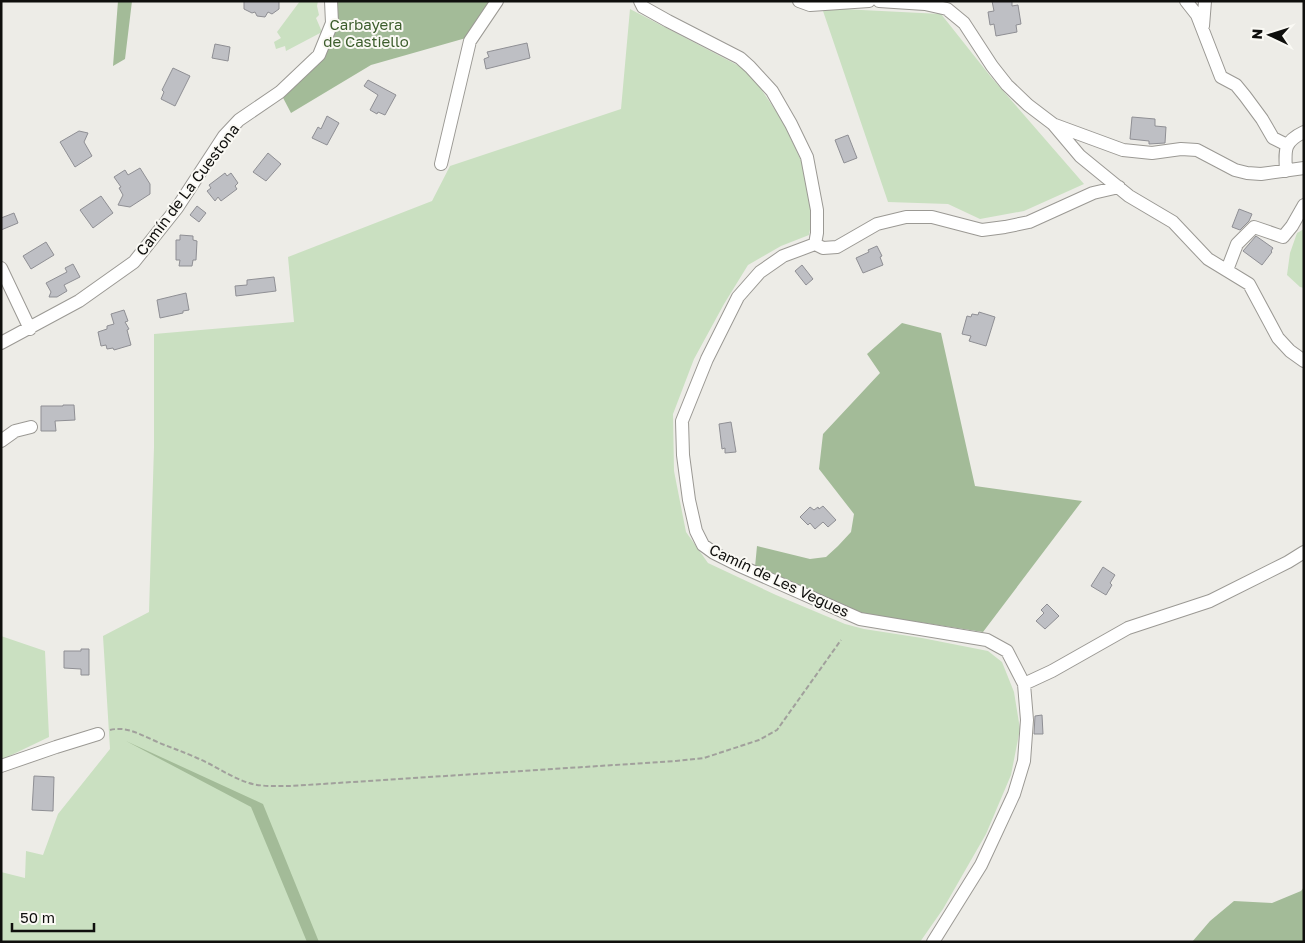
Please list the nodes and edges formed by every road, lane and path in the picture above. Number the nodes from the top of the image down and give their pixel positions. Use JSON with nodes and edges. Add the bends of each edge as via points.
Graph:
{"nodes":[{"id":1,"x":331,"y":1,"type":"edge"},
{"id":2,"x":497,"y":1,"type":"edge"},
{"id":3,"x":640,"y":1,"type":"edge"},
{"id":4,"x":799,"y":1,"type":"edge"},
{"id":5,"x":869,"y":1,"type":"edge"},
{"id":6,"x":879,"y":1,"type":"edge"},
{"id":7,"x":1186,"y":1,"type":"edge"},
{"id":8,"x":1205,"y":1,"type":"edge"},
{"id":9,"x":1203,"y":29,"type":"junction"},
{"id":10,"x":1053,"y":124,"type":"junction"},
{"id":11,"x":1304,"y":132,"type":"edge"},
{"id":12,"x":1287,"y":145,"type":"junction"},
{"id":13,"x":441,"y":164,"type":"dead end"},
{"id":14,"x":1304,"y":168,"type":"edge"},
{"id":15,"x":1286,"y":171,"type":"junction"},
{"id":16,"x":1119,"y":187,"type":"junction"},
{"id":17,"x":1304,"y":205,"type":"edge"},
{"id":18,"x":816,"y":244,"type":"junction"},
{"id":19,"x":1,"y":268,"type":"edge"},
{"id":20,"x":1227,"y":270,"type":"junction"},
{"id":21,"x":30,"y":329,"type":"junction"},
{"id":22,"x":1,"y":343,"type":"edge"},
{"id":23,"x":1304,"y":361,"type":"edge"},
{"id":24,"x":31,"y":427,"type":"dead end"},
{"id":25,"x":1,"y":441,"type":"edge"},
{"id":26,"x":1304,"y":552,"type":"edge"},
{"id":27,"x":841,"y":640,"type":"dead end"},
{"id":28,"x":1024,"y":684,"type":"junction"},
{"id":29,"x":98,"y":734,"type":"joint"},
{"id":30,"x":1,"y":766,"type":"edge"},
{"id":31,"x":933,"y":942,"type":"edge"}],
"edges":[{"from":1,"to":21,"type":"street","name":"Camín de La Cuestona","via":[[332,22],[319,55],[280,92],[239,120],[224,136],[177,208],[134,262],[79,301]]},
{"from":2,"to":13,"type":"street","via":[[470,41]]},
{"from":3,"to":18,"type":"street","via":[[643,7],[668,22],[740,58],[772,91],[808,157],[817,210]]},
{"from":4,"to":5,"type":"street","via":[[810,5]]},
{"from":6,"to":10,"type":"street","via":[[947,8],[964,23],[1007,85]]},
{"from":7,"to":9,"type":"street","via":[[1198,15]]},
{"from":8,"to":9,"type":"street"},
{"from":9,"to":12,"type":"street","via":[[1221,77],[1236,85],[1273,138]]},
{"from":10,"to":15,"type":"street","via":[[1123,150],[1152,153],[1197,150],[1247,173]]},
{"from":10,"to":16,"type":"street","via":[[1080,156]]},
{"from":11,"to":12,"type":"street"},
{"from":12,"to":15,"type":"street"},
{"from":14,"to":15,"type":"street"},
{"from":16,"to":18,"type":"street","via":[[1093,193],[1029,222],[1005,227],[982,230],[932,217],[906,217],[877,224],[837,246],[823,248]]},
{"from":16,"to":20,"type":"street","via":[[1172,222],[1208,260]]},
{"from":17,"to":20,"type":"street","via":[[1283,237],[1254,227],[1237,244]]},
{"from":18,"to":28,"type":"street","name":"Camín de Les Vegues","via":[[783,256],[760,272],[738,297],[707,360],[682,421],[688,500],[696,531],[703,545],[738,565],[860,619],[987,640],[1007,651]]},
{"from":19,"to":21,"type":"street"},
{"from":20,"to":23,"type":"street","via":[[1249,284],[1278,338]]},
{"from":21,"to":22,"type":"street","name":"Camín de La Cuestona"},
{"from":24,"to":25,"type":"street","via":[[15,431]]},
{"from":26,"to":28,"type":"street","via":[[1210,601],[1128,628]]},
{"from":27,"to":29,"type":"path","via":[[777,730],[759,740],[704,758],[260,786],[137,732],[121,728]]},
{"from":28,"to":31,"type":"street","name":"Camín de Les Vegues","via":[[1027,720],[1024,761],[1014,794],[981,865]]},
{"from":29,"to":30,"type":"street"}]}
